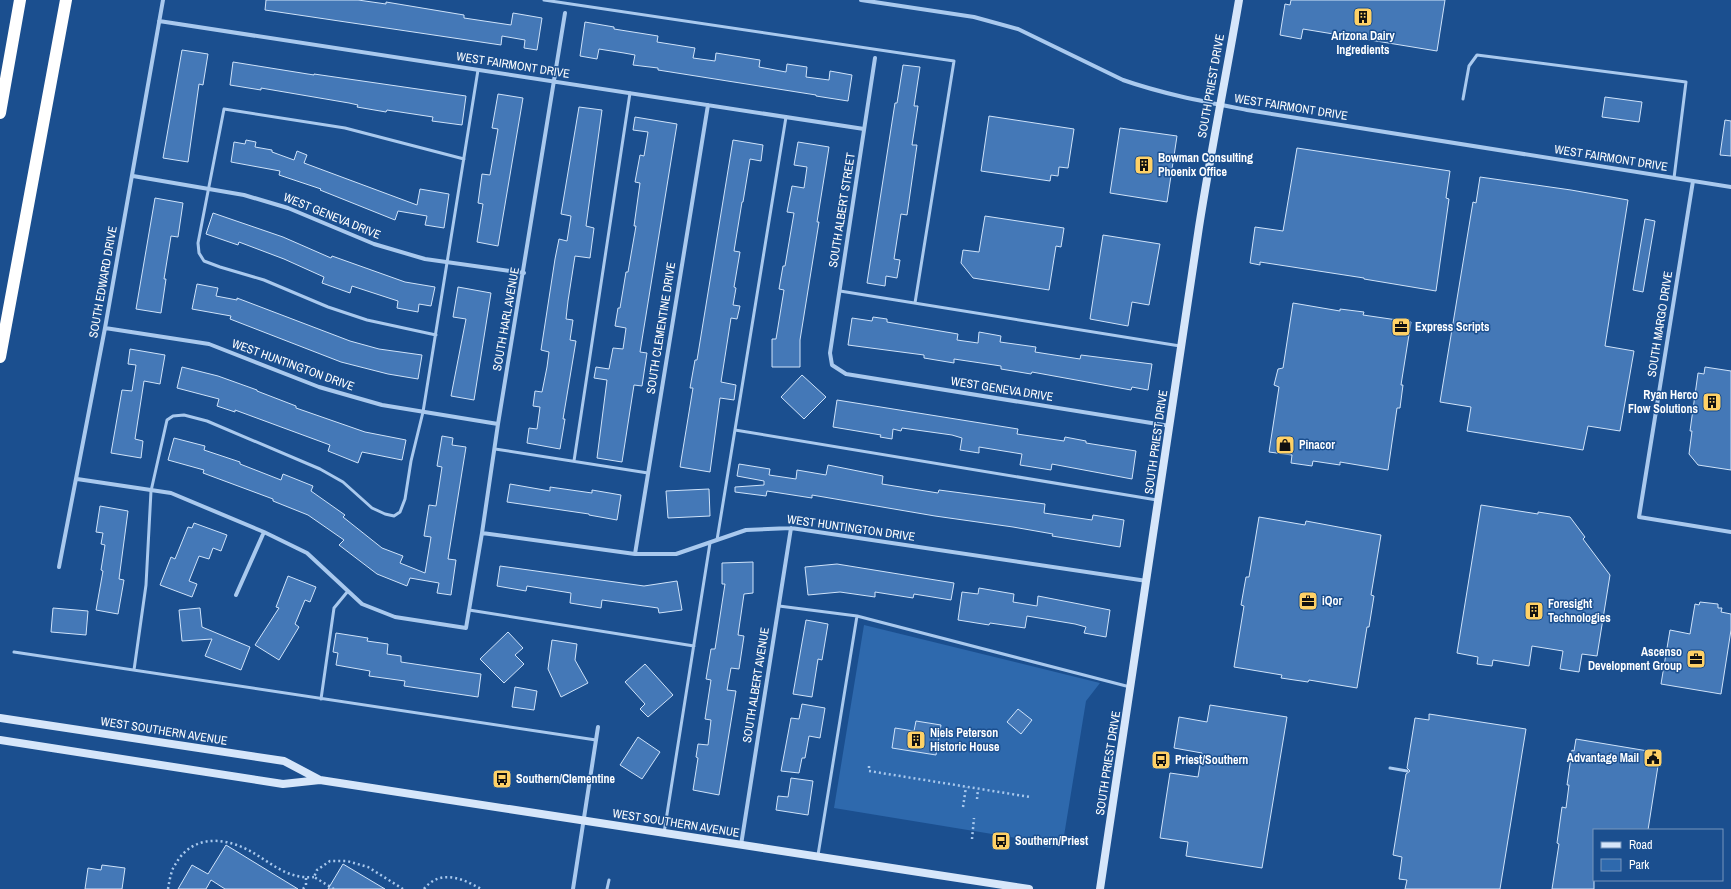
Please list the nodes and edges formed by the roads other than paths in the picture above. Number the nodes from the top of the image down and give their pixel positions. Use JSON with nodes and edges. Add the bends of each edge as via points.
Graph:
{"nodes":[{"id":1,"x":20,"y":0,"type":"edge"},
{"id":2,"x":66,"y":0,"type":"edge"},
{"id":3,"x":163,"y":0,"type":"edge"},
{"id":4,"x":544,"y":0,"type":"edge"},
{"id":5,"x":861,"y":0,"type":"edge"},
{"id":6,"x":1239,"y":0,"type":"edge"},
{"id":7,"x":565,"y":13,"type":"dead end"},
{"id":8,"x":159,"y":21,"type":"junction"},
{"id":9,"x":874,"y":58,"type":"dead end"},
{"id":10,"x":478,"y":70,"type":"junction"},
{"id":11,"x":554,"y":81,"type":"junction"},
{"id":12,"x":630,"y":93,"type":"junction"},
{"id":13,"x":1463,"y":99,"type":"dead end"},
{"id":14,"x":708,"y":105,"type":"junction"},
{"id":15,"x":1220,"y":105,"type":"junction"},
{"id":16,"x":0,"y":114,"type":"edge"},
{"id":17,"x":786,"y":117,"type":"junction"},
{"id":18,"x":864,"y":129,"type":"junction"},
{"id":19,"x":464,"y":159,"type":"junction"},
{"id":20,"x":133,"y":176,"type":"junction"},
{"id":21,"x":1674,"y":178,"type":"junction"},
{"id":22,"x":1693,"y":181,"type":"junction"},
{"id":23,"x":1731,"y":187,"type":"edge"},
{"id":24,"x":208,"y":189,"type":"junction"},
{"id":25,"x":447,"y":262,"type":"junction"},
{"id":26,"x":524,"y":273,"type":"junction"},
{"id":27,"x":840,"y":291,"type":"junction"},
{"id":28,"x":915,"y":303,"type":"junction"},
{"id":29,"x":105,"y":328,"type":"junction"},
{"id":30,"x":436,"y":335,"type":"junction"},
{"id":31,"x":1182,"y":347,"type":"junction"},
{"id":32,"x":0,"y":356,"type":"edge"},
{"id":33,"x":832,"y":365,"type":"joint"},
{"id":34,"x":423,"y":412,"type":"junction"},
{"id":35,"x":498,"y":424,"type":"junction"},
{"id":36,"x":1170,"y":426,"type":"junction"},
{"id":37,"x":735,"y":430,"type":"junction"},
{"id":38,"x":494,"y":449,"type":"junction"},
{"id":39,"x":574,"y":462,"type":"junction"},
{"id":40,"x":648,"y":473,"type":"junction"},
{"id":41,"x":77,"y":479,"type":"junction"},
{"id":42,"x":151,"y":490,"type":"junction"},
{"id":43,"x":1160,"y":500,"type":"junction"},
{"id":44,"x":791,"y":528,"type":"junction"},
{"id":45,"x":264,"y":532,"type":"junction"},
{"id":46,"x":1731,"y":532,"type":"edge"},
{"id":47,"x":482,"y":533,"type":"junction"},
{"id":48,"x":717,"y":540,"type":"junction"},
{"id":49,"x":710,"y":543,"type":"junction"},
{"id":50,"x":635,"y":554,"type":"junction"},
{"id":51,"x":60,"y":567,"type":"dead end"},
{"id":52,"x":1148,"y":582,"type":"junction"},
{"id":53,"x":348,"y":591,"type":"junction"},
{"id":54,"x":236,"y":595,"type":"dead end"},
{"id":55,"x":779,"y":606,"type":"junction"},
{"id":56,"x":469,"y":610,"type":"junction"},
{"id":57,"x":857,"y":616,"type":"junction"},
{"id":58,"x":694,"y":646,"type":"junction"},
{"id":59,"x":14,"y":652,"type":"dead end"},
{"id":60,"x":134,"y":670,"type":"junction"},
{"id":61,"x":1131,"y":687,"type":"junction"},
{"id":62,"x":321,"y":698,"type":"junction"},
{"id":63,"x":0,"y":718,"type":"edge"},
{"id":64,"x":598,"y":727,"type":"dead end"},
{"id":65,"x":0,"y":740,"type":"edge"},
{"id":66,"x":596,"y":740,"type":"junction"},
{"id":67,"x":1390,"y":768,"type":"dead end"},
{"id":68,"x":1407,"y":771,"type":"dead end"},
{"id":69,"x":320,"y":780,"type":"junction"},
{"id":70,"x":583,"y":820,"type":"junction"},
{"id":71,"x":664,"y":833,"type":"junction"},
{"id":72,"x":741,"y":845,"type":"junction"},
{"id":73,"x":818,"y":857,"type":"junction"},
{"id":74,"x":609,"y":880,"type":"dead end"},
{"id":75,"x":573,"y":889,"type":"edge"},
{"id":76,"x":607,"y":889,"type":"edge"},
{"id":77,"x":1029,"y":889,"type":"edge"},
{"id":78,"x":1100,"y":889,"type":"edge"}],
"edges":[{"from":1,"to":16,"type":"highway"},
{"from":2,"to":32,"type":"highway"},
{"from":3,"to":8,"type":"street","name":"SOUTH EDWARD DRIVE"},
{"from":4,"to":28,"type":"lane","via":[[954,61]]},
{"from":5,"to":15,"type":"street","name":"WEST FAIRMONT DRIVE","via":[[974,17],[1018,28],[1123,80]]},
{"from":6,"to":15,"type":"main road","name":"SOUTH PRIEST DRIVE"},
{"from":7,"to":11,"type":"street","name":"SOUTH HARL AVENUE"},
{"from":8,"to":10,"type":"street","name":"WEST FAIRMONT DRIVE"},
{"from":8,"to":20,"type":"street","name":"SOUTH EDWARD DRIVE"},
{"from":9,"to":18,"type":"street","name":"SOUTH ALBERT STREET"},
{"from":10,"to":11,"type":"street","name":"WEST FAIRMONT DRIVE"},
{"from":10,"to":19,"type":"lane"},
{"from":11,"to":12,"type":"street","name":"WEST FAIRMONT DRIVE"},
{"from":11,"to":26,"type":"street","name":"SOUTH HARL AVENUE"},
{"from":12,"to":14,"type":"street","name":"WEST FAIRMONT DRIVE"},
{"from":12,"to":39,"type":"lane"},
{"from":13,"to":21,"type":"lane","via":[[1469,66],[1477,54],[1686,82]]},
{"from":14,"to":17,"type":"street","name":"WEST FAIRMONT DRIVE"},
{"from":14,"to":40,"type":"street","name":"SOUTH CLEMENTINE DRIVE"},
{"from":15,"to":21,"type":"street","name":"WEST FAIRMONT DRIVE"},
{"from":15,"to":31,"type":"main road","name":"SOUTH PRIEST DRIVE"},
{"from":17,"to":18,"type":"street","name":"WEST FAIRMONT DRIVE"},
{"from":17,"to":37,"type":"lane"},
{"from":18,"to":27,"type":"street","name":"SOUTH ALBERT STREET"},
{"from":19,"to":24,"type":"lane","via":[[345,128],[224,109]]},
{"from":19,"to":25,"type":"lane"},
{"from":20,"to":24,"type":"street","name":"WEST GENEVA DRIVE"},
{"from":20,"to":29,"type":"street","name":"SOUTH EDWARD DRIVE"},
{"from":21,"to":22,"type":"street","name":"WEST FAIRMONT DRIVE"},
{"from":22,"to":23,"type":"street","name":"WEST FAIRMONT DRIVE"},
{"from":22,"to":46,"type":"street","name":"SOUTH MARGO DRIVE","via":[[1639,517]]},
{"from":24,"to":25,"type":"street","name":"WEST GENEVA DRIVE","via":[[244,195],[288,208],[374,244],[425,259]]},
{"from":24,"to":30,"type":"lane","via":[[198,244],[199,253],[204,261],[264,280],[361,318]]},
{"from":25,"to":26,"type":"street","name":"WEST GENEVA DRIVE"},
{"from":25,"to":30,"type":"lane"},
{"from":26,"to":35,"type":"street","name":"SOUTH HARL AVENUE"},
{"from":27,"to":28,"type":"lane"},
{"from":27,"to":33,"type":"street","name":"SOUTH ALBERT STREET","via":[[830,353]]},
{"from":28,"to":31,"type":"lane"},
{"from":29,"to":34,"type":"street","name":"WEST HUNTINGTON DRIVE","via":[[209,344],[319,387],[382,405]]},
{"from":29,"to":41,"type":"street","name":"SOUTH EDWARD DRIVE"},
{"from":30,"to":34,"type":"lane"},
{"from":31,"to":36,"type":"main road","name":"SOUTH PRIEST DRIVE"},
{"from":33,"to":36,"type":"street","name":"WEST GENEVA DRIVE","via":[[846,374]]},
{"from":34,"to":35,"type":"street","name":"WEST HUNTINGTON DRIVE"},
{"from":34,"to":42,"type":"lane","via":[[405,499],[400,512],[394,516],[372,508],[343,482],[320,468],[208,421],[184,415],[173,416],[167,420]]},
{"from":35,"to":38,"type":"street","name":"SOUTH HARL AVENUE"},
{"from":36,"to":43,"type":"main road","name":"SOUTH PRIEST DRIVE"},
{"from":37,"to":43,"type":"lane"},
{"from":37,"to":48,"type":"lane"},
{"from":38,"to":39,"type":"lane"},
{"from":38,"to":47,"type":"street","name":"SOUTH HARL AVENUE"},
{"from":39,"to":40,"type":"lane"},
{"from":40,"to":50,"type":"street","name":"SOUTH CLEMENTINE DRIVE"},
{"from":41,"to":42,"type":"street"},
{"from":41,"to":51,"type":"street","name":"SOUTH EDWARD DRIVE"},
{"from":42,"to":45,"type":"street","via":[[171,493]]},
{"from":42,"to":60,"type":"lane","via":[[146,585]]},
{"from":43,"to":52,"type":"main road","name":"SOUTH PRIEST DRIVE"},
{"from":44,"to":48,"type":"street","name":"WEST HUNTINGTON DRIVE","via":[[746,530]]},
{"from":44,"to":52,"type":"street","name":"WEST HUNTINGTON DRIVE"},
{"from":44,"to":55,"type":"street","name":"SOUTH ALBERT AVENUE"},
{"from":45,"to":53,"type":"street","via":[[307,553]]},
{"from":45,"to":54,"type":"street"},
{"from":47,"to":50,"type":"street","name":"WEST HUNTINGTON DRIVE"},
{"from":47,"to":56,"type":"street","name":"SOUTH HARL AVENUE"},
{"from":48,"to":49,"type":"street","name":"WEST HUNTINGTON DRIVE"},
{"from":49,"to":50,"type":"street","name":"WEST HUNTINGTON DRIVE","via":[[676,554]]},
{"from":49,"to":58,"type":"lane"},
{"from":52,"to":61,"type":"main road","name":"SOUTH PRIEST DRIVE"},
{"from":53,"to":56,"type":"street","name":"SOUTH HARL AVENUE","via":[[362,604],[395,617],[466,628]]},
{"from":53,"to":62,"type":"lane","via":[[334,608]]},
{"from":55,"to":57,"type":"lane"},
{"from":55,"to":72,"type":"street","name":"SOUTH ALBERT AVENUE"},
{"from":56,"to":58,"type":"lane"},
{"from":57,"to":61,"type":"lane"},
{"from":57,"to":73,"type":"lane"},
{"from":58,"to":71,"type":"lane"},
{"from":59,"to":60,"type":"lane"},
{"from":60,"to":62,"type":"lane"},
{"from":61,"to":78,"type":"main road","name":"SOUTH PRIEST DRIVE"},
{"from":62,"to":66,"type":"lane"},
{"from":63,"to":69,"type":"main road","name":"WEST SOUTHERN AVENUE","via":[[284,761]]},
{"from":64,"to":66,"type":"street"},
{"from":65,"to":69,"type":"main road","name":"WEST SOUTHERN AVENUE","via":[[283,784]]},
{"from":66,"to":70,"type":"street"},
{"from":67,"to":68,"type":"lane"},
{"from":69,"to":70,"type":"main road","name":"WEST SOUTHERN AVENUE"},
{"from":70,"to":71,"type":"main road","name":"WEST SOUTHERN AVENUE"},
{"from":70,"to":75,"type":"street"},
{"from":71,"to":72,"type":"main road","name":"WEST SOUTHERN AVENUE"},
{"from":72,"to":73,"type":"main road","name":"WEST SOUTHERN AVENUE"},
{"from":73,"to":77,"type":"main road","name":"WEST SOUTHERN AVENUE"},
{"from":74,"to":76,"type":"lane"}]}
